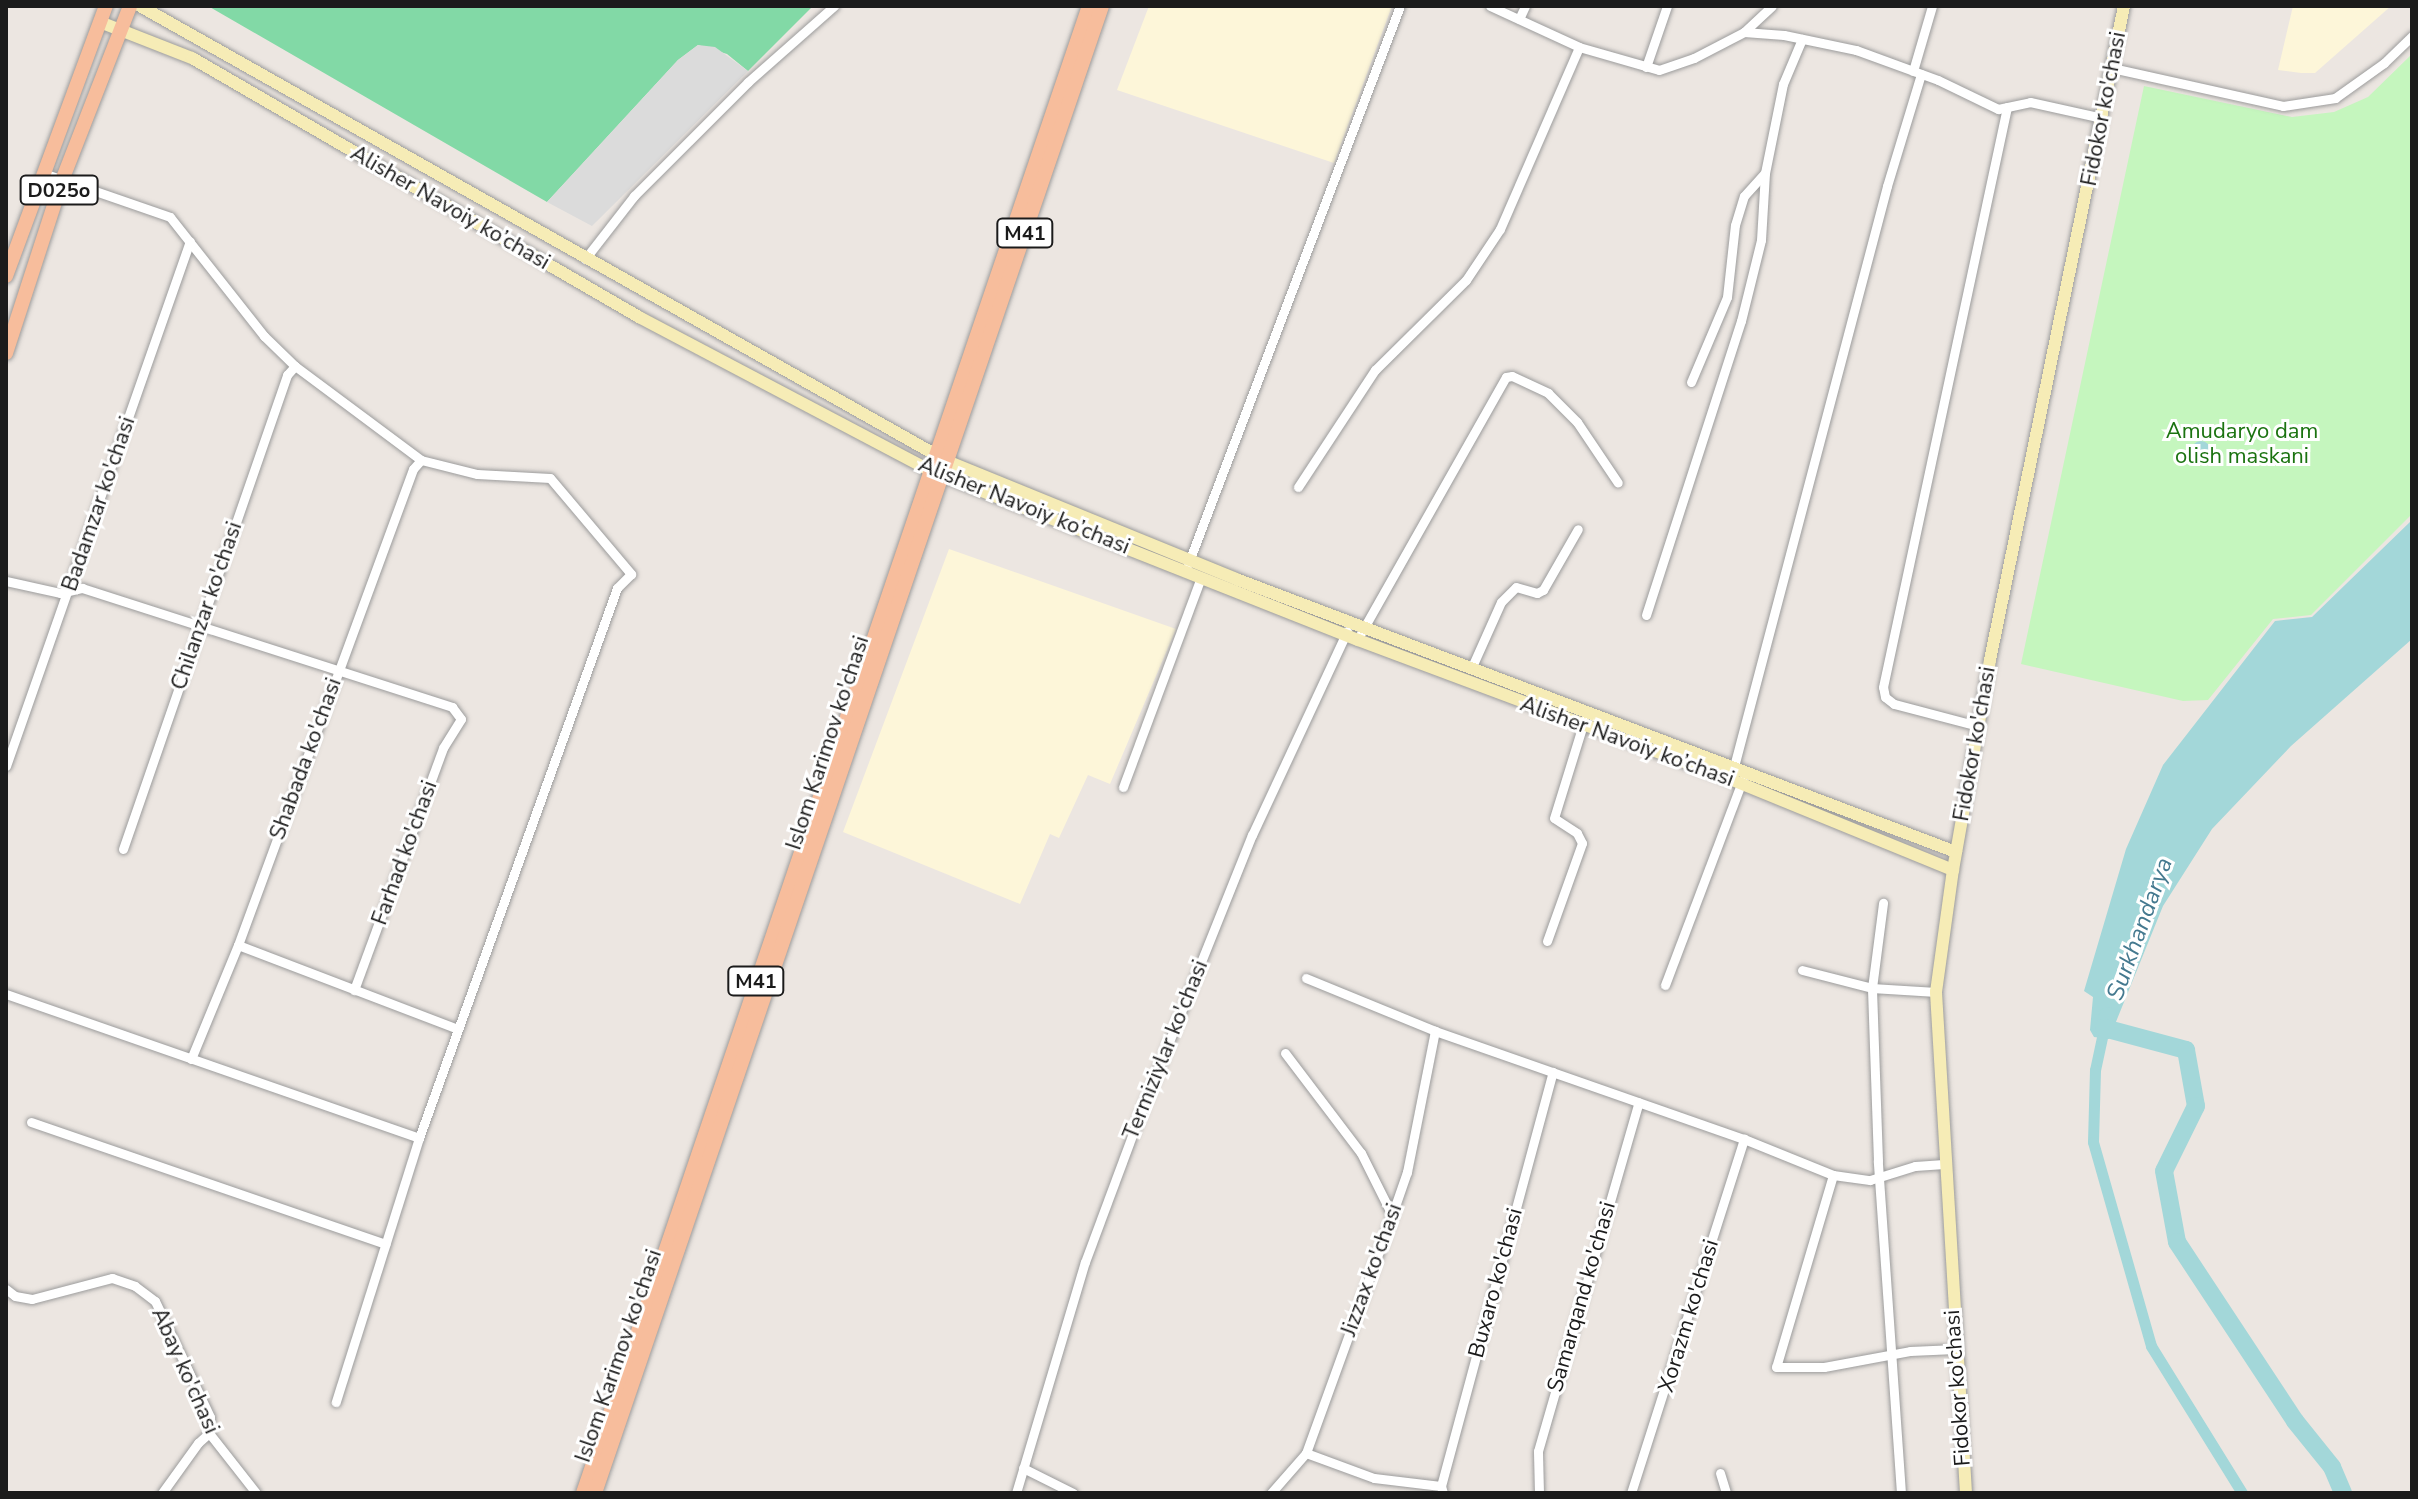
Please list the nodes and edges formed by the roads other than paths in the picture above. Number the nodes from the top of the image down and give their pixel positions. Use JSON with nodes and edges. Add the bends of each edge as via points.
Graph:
{"nodes":[{"id":1,"x":106,"y":6,"type":"edge"},
{"id":2,"x":130,"y":6,"type":"edge"},
{"id":3,"x":140,"y":6,"type":"edge"},
{"id":4,"x":834,"y":6,"type":"edge"},
{"id":5,"x":1089,"y":6,"type":"edge"},
{"id":6,"x":1102,"y":6,"type":"edge"},
{"id":7,"x":1400,"y":6,"type":"edge"},
{"id":8,"x":1490,"y":6,"type":"edge"},
{"id":9,"x":1525,"y":6,"type":"edge"},
{"id":10,"x":1667,"y":6,"type":"edge"},
{"id":11,"x":1772,"y":6,"type":"edge"},
{"id":12,"x":1932,"y":6,"type":"edge"},
{"id":13,"x":2124,"y":6,"type":"edge"},
{"id":14,"x":1519,"y":19,"type":"junction"},
{"id":15,"x":100,"y":22,"type":"junction"},
{"id":16,"x":121,"y":30,"type":"junction"},
{"id":17,"x":1744,"y":32,"type":"junction"},
{"id":18,"x":2412,"y":36,"type":"edge"},
{"id":19,"x":1802,"y":39,"type":"junction"},
{"id":20,"x":1579,"y":47,"type":"junction"},
{"id":21,"x":1646,"y":67,"type":"junction"},
{"id":22,"x":2112,"y":68,"type":"junction"},
{"id":23,"x":1917,"y":73,"type":"junction"},
{"id":24,"x":2007,"y":107,"type":"junction"},
{"id":25,"x":2102,"y":118,"type":"junction"},
{"id":26,"x":342,"y":119,"type":"junction"},
{"id":27,"x":331,"y":140,"type":"junction"},
{"id":28,"x":43,"y":173,"type":"junction"},
{"id":29,"x":1765,"y":173,"type":"junction"},
{"id":30,"x":63,"y":178,"type":"junction"},
{"id":31,"x":190,"y":241,"type":"junction"},
{"id":32,"x":568,"y":249,"type":"junction"},
{"id":33,"x":585,"y":259,"type":"junction"},
{"id":34,"x":556,"y":269,"type":"junction"},
{"id":35,"x":6,"y":276,"type":"edge"},
{"id":36,"x":6,"y":353,"type":"edge"},
{"id":37,"x":295,"y":366,"type":"junction"},
{"id":38,"x":1691,"y":382,"type":"dead end"},
{"id":39,"x":941,"y":457,"type":"junction"},
{"id":40,"x":421,"y":460,"type":"junction"},
{"id":41,"x":936,"y":473,"type":"junction"},
{"id":42,"x":1618,"y":483,"type":"dead end"},
{"id":43,"x":1298,"y":487,"type":"dead end"},
{"id":44,"x":1578,"y":529,"type":"dead end"},
{"id":45,"x":1188,"y":565,"type":"junction"},
{"id":46,"x":1201,"y":577,"type":"junction"},
{"id":47,"x":6,"y":581,"type":"edge"},
{"id":48,"x":70,"y":591,"type":"junction"},
{"id":49,"x":1646,"y":615,"type":"dead end"},
{"id":50,"x":1351,"y":621,"type":"junction"},
{"id":51,"x":201,"y":625,"type":"junction"},
{"id":52,"x":1365,"y":627,"type":"junction"},
{"id":53,"x":1345,"y":635,"type":"junction"},
{"id":54,"x":1358,"y":640,"type":"junction"},
{"id":55,"x":1471,"y":669,"type":"junction"},
{"id":56,"x":339,"y":670,"type":"junction"},
{"id":57,"x":1584,"y":720,"type":"junction"},
{"id":58,"x":1978,"y":726,"type":"junction"},
{"id":59,"x":6,"y":766,"type":"edge"},
{"id":60,"x":1738,"y":776,"type":"junction"},
{"id":61,"x":1123,"y":787,"type":"dead end"},
{"id":62,"x":123,"y":849,"type":"dead end"},
{"id":63,"x":1956,"y":852,"type":"junction"},
{"id":64,"x":1953,"y":870,"type":"junction"},
{"id":65,"x":1883,"y":903,"type":"dead end"},
{"id":66,"x":1547,"y":941,"type":"dead end"},
{"id":67,"x":238,"y":945,"type":"junction"},
{"id":68,"x":1802,"y":970,"type":"dead end"},
{"id":69,"x":1306,"y":978,"type":"dead end"},
{"id":70,"x":1665,"y":985,"type":"dead end"},
{"id":71,"x":1872,"y":988,"type":"junction"},
{"id":72,"x":354,"y":990,"type":"junction"},
{"id":73,"x":1936,"y":992,"type":"junction"},
{"id":74,"x":6,"y":994,"type":"edge"},
{"id":75,"x":458,"y":1029,"type":"junction"},
{"id":76,"x":1435,"y":1031,"type":"junction"},
{"id":77,"x":1285,"y":1053,"type":"dead end"},
{"id":78,"x":191,"y":1059,"type":"junction"},
{"id":79,"x":1553,"y":1072,"type":"junction"},
{"id":80,"x":1639,"y":1102,"type":"junction"},
{"id":81,"x":31,"y":1122,"type":"dead end"},
{"id":82,"x":419,"y":1138,"type":"junction"},
{"id":83,"x":1744,"y":1139,"type":"junction"},
{"id":84,"x":1944,"y":1164,"type":"junction"},
{"id":85,"x":1833,"y":1175,"type":"junction"},
{"id":86,"x":1879,"y":1176,"type":"junction"},
{"id":87,"x":1392,"y":1215,"type":"junction"},
{"id":88,"x":386,"y":1244,"type":"junction"},
{"id":89,"x":6,"y":1289,"type":"edge"},
{"id":90,"x":1955,"y":1349,"type":"junction"},
{"id":91,"x":1891,"y":1355,"type":"junction"},
{"id":92,"x":336,"y":1402,"type":"dead end"},
{"id":93,"x":209,"y":1433,"type":"junction"},
{"id":94,"x":1306,"y":1453,"type":"junction"},
{"id":95,"x":1023,"y":1468,"type":"junction"},
{"id":96,"x":1720,"y":1473,"type":"dead end"},
{"id":97,"x":1442,"y":1490,"type":"edge"},
{"id":98,"x":162,"y":1493,"type":"edge"},
{"id":99,"x":256,"y":1493,"type":"edge"},
{"id":100,"x":583,"y":1493,"type":"edge"},
{"id":101,"x":595,"y":1493,"type":"edge"},
{"id":102,"x":1016,"y":1493,"type":"edge"},
{"id":103,"x":1073,"y":1493,"type":"edge"},
{"id":104,"x":1271,"y":1493,"type":"edge"},
{"id":105,"x":1539,"y":1493,"type":"edge"},
{"id":106,"x":1631,"y":1493,"type":"edge"},
{"id":107,"x":1726,"y":1493,"type":"edge"},
{"id":108,"x":1901,"y":1493,"type":"edge"},
{"id":109,"x":1966,"y":1493,"type":"edge"}],
"edges":[{"from":1,"to":15,"type":"main road","number":"D025o"},
{"from":2,"to":16,"type":"main road","number":"D025o"},
{"from":3,"to":26,"type":"main road","name":"Alisher Navoiy ko’chasi"},
{"from":4,"to":33,"type":"street","via":[[748,82],[634,196]]},
{"from":5,"to":39,"type":"main road","name":"Islom Karimov ko'chasi","number":"M41"},
{"from":6,"to":39,"type":"main road","name":"Islom Karimov ko'chasi","number":"M41"},
{"from":7,"to":45,"type":"street"},
{"from":8,"to":14,"type":"street"},
{"from":9,"to":14,"type":"street"},
{"from":10,"to":21,"type":"street"},
{"from":11,"to":17,"type":"street"},
{"from":12,"to":23,"type":"street"},
{"from":13,"to":22,"type":"main road","name":"Fidokor ko'chasi"},
{"from":14,"to":20,"type":"street"},
{"from":15,"to":16,"type":"main road","name":"Alisher Navoiy ko’chasi"},
{"from":15,"to":28,"type":"main road","number":"D025o"},
{"from":16,"to":27,"type":"main road","name":"Alisher Navoiy ko’chasi","via":[[179,51]]},
{"from":16,"to":30,"type":"main road","number":"D025o"},
{"from":17,"to":19,"type":"street"},
{"from":17,"to":21,"type":"street","via":[[1694,58],[1659,70]]},
{"from":18,"to":22,"type":"street","via":[[2335,98],[2283,106]]},
{"from":19,"to":23,"type":"street","via":[[1856,50]]},
{"from":19,"to":29,"type":"street","via":[[1783,84]]},
{"from":20,"to":21,"type":"street"},
{"from":20,"to":43,"type":"street","via":[[1500,229],[1466,280],[1375,370]]},
{"from":22,"to":25,"type":"main road","name":"Fidokor ko'chasi"},
{"from":23,"to":24,"type":"street","via":[[1998,109]]},
{"from":23,"to":60,"type":"street"},
{"from":24,"to":25,"type":"street","via":[[2030,102]]},
{"from":24,"to":58,"type":"street","via":[[1883,687],[1894,704]]},
{"from":25,"to":58,"type":"main road","name":"Fidokor ko'chasi"},
{"from":26,"to":27,"type":"main road"},
{"from":26,"to":32,"type":"main road","name":"Alisher Navoiy ko’chasi"},
{"from":27,"to":34,"type":"main road","name":"Alisher Navoiy ko’chasi"},
{"from":28,"to":30,"type":"street"},
{"from":28,"to":35,"type":"main road","number":"D025o"},
{"from":29,"to":38,"type":"street","via":[[1744,196],[1735,225],[1727,297]]},
{"from":29,"to":49,"type":"street","via":[[1761,240],[1741,321]]},
{"from":30,"to":31,"type":"street","via":[[170,217]]},
{"from":30,"to":36,"type":"main road","number":"D025o"},
{"from":31,"to":37,"type":"street","via":[[264,336]]},
{"from":31,"to":48,"type":"street","name":"Badamzar ko'chasi"},
{"from":32,"to":33,"type":"main road","name":"Alisher Navoiy ko’chasi"},
{"from":32,"to":34,"type":"main road"},
{"from":33,"to":39,"type":"main road","name":"Alisher Navoiy ko’chasi"},
{"from":34,"to":41,"type":"main road","name":"Alisher Navoiy ko’chasi"},
{"from":37,"to":40,"type":"street"},
{"from":37,"to":51,"type":"street","name":"Chilanzar ko'chasi","via":[[287,375]]},
{"from":39,"to":41,"type":"main road","name":"Islom Karimov ko'chasi","number":"M41"},
{"from":39,"to":45,"type":"main road","name":"Alisher Navoiy ko’chasi"},
{"from":40,"to":56,"type":"street","name":"Shabada ko'chasi","via":[[413,469]]},
{"from":40,"to":75,"type":"street","via":[[477,474],[550,478],[631,574],[617,588]]},
{"from":41,"to":45,"type":"main road","name":"Alisher Navoiy ko’chasi"},
{"from":41,"to":100,"type":"main road","name":"Islom Karimov ko'chasi","number":"M41"},
{"from":41,"to":101,"type":"main road","name":"Islom Karimov ko'chasi","number":"M41"},
{"from":42,"to":52,"type":"street","via":[[1577,422],[1548,393],[1506,377]]},
{"from":44,"to":55,"type":"street","via":[[1543,590],[1516,587],[1501,602]]},
{"from":45,"to":46,"type":"main road","name":"Alisher Navoiy ko’chasi"},
{"from":45,"to":50,"type":"main road","name":"Alisher Navoiy ko’chasi"},
{"from":46,"to":53,"type":"main road","name":"Alisher Navoiy ko’chasi"},
{"from":46,"to":61,"type":"street"},
{"from":47,"to":48,"type":"street"},
{"from":48,"to":51,"type":"street","via":[[82,588]]},
{"from":48,"to":59,"type":"street","name":"Badamzar ko'chasi"},
{"from":50,"to":52,"type":"main road","name":"Alisher Navoiy ko’chasi"},
{"from":50,"to":53,"type":"street","name":"Termiziylar ko'chasi"},
{"from":51,"to":56,"type":"street"},
{"from":51,"to":62,"type":"street","name":"Chilanzar ko'chasi"},
{"from":52,"to":54,"type":"street"},
{"from":52,"to":55,"type":"main road","name":"Alisher Navoiy ko’chasi"},
{"from":53,"to":54,"type":"main road","name":"Alisher Navoiy ko’chasi"},
{"from":53,"to":95,"type":"street","name":"Termiziylar ko'chasi","via":[[1252,835],[1139,1117],[1085,1262]]},
{"from":54,"to":57,"type":"main road","name":"Alisher Navoiy ko’chasi"},
{"from":55,"to":57,"type":"main road","name":"Alisher Navoiy ko’chasi"},
{"from":56,"to":67,"type":"street","name":"Shabada ko'chasi"},
{"from":56,"to":72,"type":"street","name":"Farhad ko'chasi","via":[[452,707],[461,719],[443,748]]},
{"from":57,"to":60,"type":"main road","name":"Alisher Navoiy ko’chasi"},
{"from":57,"to":66,"type":"street","via":[[1554,818],[1577,833],[1582,843]]},
{"from":58,"to":63,"type":"main road","name":"Fidokor ko'chasi"},
{"from":60,"to":63,"type":"main road","name":"Alisher Navoiy ko’chasi"},
{"from":60,"to":64,"type":"main road","name":"Alisher Navoiy ko’chasi"},
{"from":60,"to":70,"type":"street"},
{"from":63,"to":64,"type":"main road","name":"Fidokor ko'chasi"},
{"from":64,"to":73,"type":"main road","name":"Fidokor ko'chasi"},
{"from":65,"to":71,"type":"street"},
{"from":67,"to":72,"type":"street"},
{"from":67,"to":78,"type":"street","name":"Shabada ko'chasi"},
{"from":68,"to":71,"type":"street"},
{"from":69,"to":76,"type":"street"},
{"from":71,"to":73,"type":"street"},
{"from":71,"to":86,"type":"street"},
{"from":72,"to":75,"type":"street"},
{"from":73,"to":84,"type":"main road","name":"Fidokor ko'chasi"},
{"from":74,"to":78,"type":"street"},
{"from":75,"to":82,"type":"street"},
{"from":76,"to":79,"type":"street"},
{"from":76,"to":87,"type":"street","name":"Jizzax ko'chasi","via":[[1407,1172]]},
{"from":77,"to":87,"type":"street","via":[[1361,1153]]},
{"from":78,"to":82,"type":"street"},
{"from":79,"to":80,"type":"street"},
{"from":79,"to":97,"type":"street","name":"Buxaro ko'chasi"},
{"from":80,"to":83,"type":"street"},
{"from":80,"to":105,"type":"street","name":"Samarqand ko'chasi","via":[[1538,1451]]},
{"from":81,"to":88,"type":"street"},
{"from":82,"to":88,"type":"street"},
{"from":83,"to":85,"type":"street"},
{"from":83,"to":106,"type":"street","name":"Xorazm ko'chasi"},
{"from":84,"to":86,"type":"street"},
{"from":84,"to":90,"type":"main road","name":"Fidokor ko'chasi"},
{"from":85,"to":86,"type":"street","via":[[1858,1180]]},
{"from":85,"to":91,"type":"street","via":[[1776,1367],[1824,1367]]},
{"from":86,"to":91,"type":"street"},
{"from":87,"to":94,"type":"street","name":"Jizzax ko'chasi"},
{"from":88,"to":92,"type":"street"},
{"from":89,"to":93,"type":"street","name":"Abay ko'chasi","via":[[32,1299],[112,1278],[135,1286],[155,1301],[171,1331],[210,1417]]},
{"from":90,"to":91,"type":"street"},
{"from":90,"to":109,"type":"main road","name":"Fidokor ko'chasi"},
{"from":91,"to":108,"type":"street"},
{"from":93,"to":98,"type":"street"},
{"from":93,"to":99,"type":"street","name":"Abay ko'chasi"},
{"from":94,"to":97,"type":"street","via":[[1374,1478]]},
{"from":94,"to":104,"type":"street","name":"Jizzax ko'chasi"},
{"from":95,"to":102,"type":"street","name":"Termiziylar ko'chasi"},
{"from":95,"to":103,"type":"street"},
{"from":96,"to":107,"type":"street"}]}
